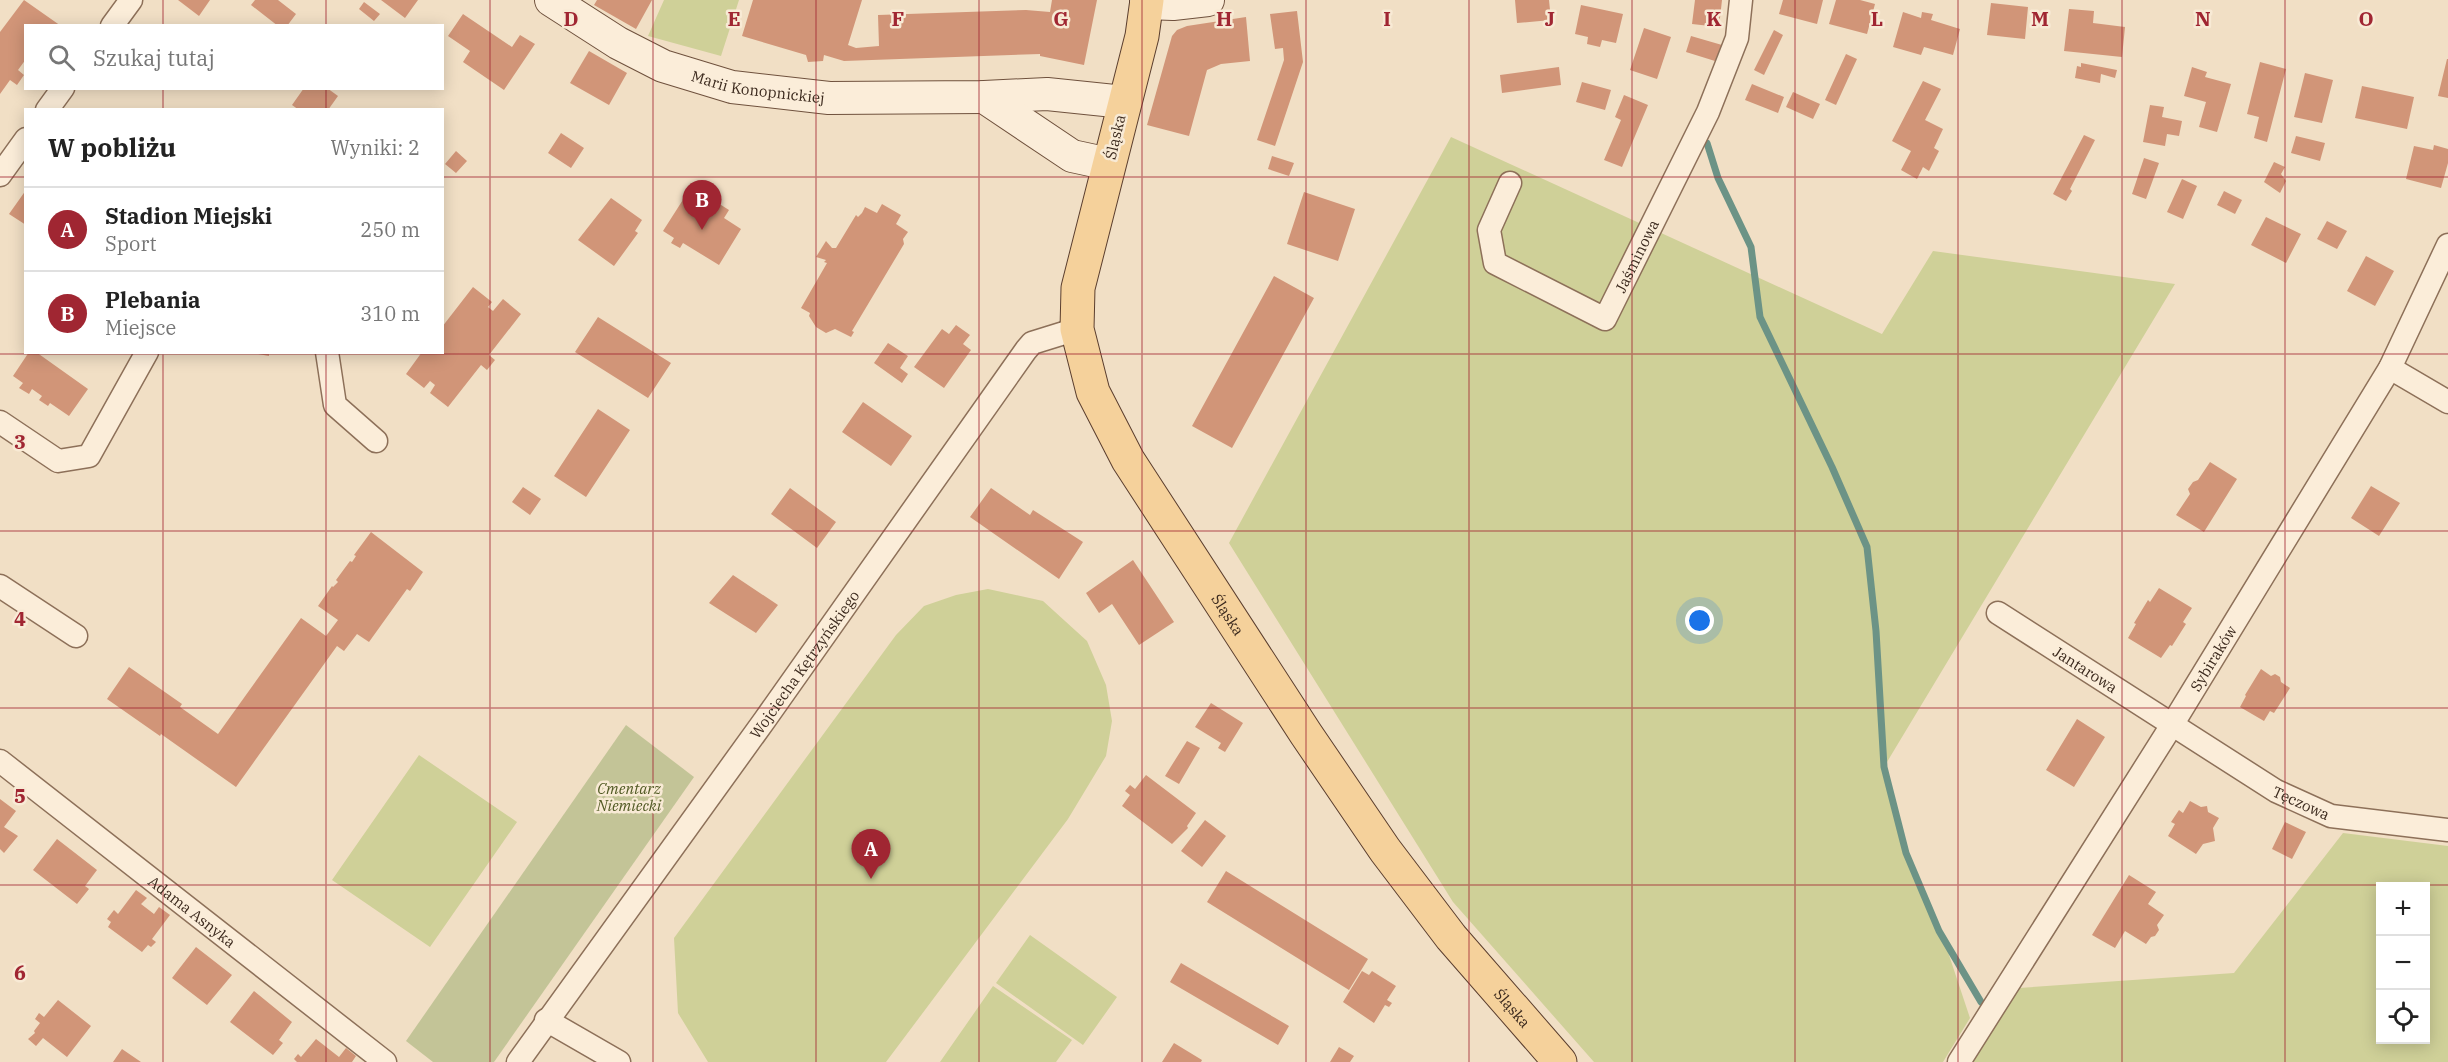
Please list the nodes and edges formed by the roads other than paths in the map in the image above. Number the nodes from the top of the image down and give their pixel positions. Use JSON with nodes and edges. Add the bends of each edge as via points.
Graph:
{"nodes":[{"id":1,"x":551,"y":0,"type":"edge"},
{"id":2,"x":1209,"y":0,"type":"edge"},
{"id":3,"x":1741,"y":0,"type":"edge"},
{"id":4,"x":1147,"y":2,"type":"edge"},
{"id":5,"x":984,"y":97,"type":"junction"},
{"id":6,"x":1124,"y":102,"type":"junction"},
{"id":7,"x":24,"y":142,"type":"edge"},
{"id":8,"x":1109,"y":164,"type":"junction"},
{"id":9,"x":0,"y":175,"type":"edge"},
{"id":10,"x":1510,"y":183,"type":"dead end"},
{"id":11,"x":2448,"y":245,"type":"edge"},
{"id":12,"x":1077,"y":329,"type":"junction"},
{"id":13,"x":146,"y":354,"type":"edge"},
{"id":14,"x":327,"y":354,"type":"edge"},
{"id":15,"x":2390,"y":368,"type":"junction"},
{"id":16,"x":2448,"y":402,"type":"edge"},
{"id":17,"x":0,"y":422,"type":"edge"},
{"id":18,"x":376,"y":441,"type":"dead end"},
{"id":19,"x":0,"y":586,"type":"edge"},
{"id":20,"x":1998,"y":614,"type":"dead end"},
{"id":21,"x":76,"y":636,"type":"dead end"},
{"id":22,"x":2172,"y":725,"type":"junction"},
{"id":23,"x":0,"y":761,"type":"edge"},
{"id":24,"x":2448,"y":830,"type":"edge"},
{"id":25,"x":546,"y":1020,"type":"junction"},
{"id":26,"x":386,"y":1062,"type":"edge"},
{"id":27,"x":518,"y":1062,"type":"edge"},
{"id":28,"x":619,"y":1062,"type":"edge"},
{"id":29,"x":1560,"y":1062,"type":"edge"},
{"id":30,"x":1959,"y":1062,"type":"edge"}],
"edges":[{"from":1,"to":5,"type":"street","name":"Marii Konopnickiej","via":[[618,43],[663,66],[732,87],[829,98]]},
{"from":2,"to":4,"type":"street"},
{"from":3,"to":10,"type":"street","name":"Jaśminowa","via":[[1737,38],[1708,112],[1605,319],[1495,262],[1489,230]]},
{"from":4,"to":6,"type":"main road","name":"Śląska"},
{"from":5,"to":6,"type":"street","name":"Marii Konopnickiej","via":[[1047,94]]},
{"from":5,"to":8,"type":"street","via":[[1072,156]]},
{"from":6,"to":8,"type":"main road","name":"Śląska"},
{"from":7,"to":9,"type":"street"},
{"from":8,"to":12,"type":"main road","name":"Śląska","via":[[1078,288]]},
{"from":11,"to":15,"type":"street","name":"Sybiraków"},
{"from":12,"to":25,"type":"street","name":"Wojciecha Kętrzyńskiego","via":[[1032,343],[1026,350],[764,721]]},
{"from":12,"to":29,"type":"main road","name":"Śląska","via":[[1093,392],[1128,460],[1306,734],[1385,850],[1452,937]]},
{"from":13,"to":17,"type":"street","via":[[89,456],[58,460]]},
{"from":14,"to":18,"type":"street","via":[[335,405]]},
{"from":15,"to":16,"type":"street"},
{"from":15,"to":22,"type":"street","name":"Sybiraków"},
{"from":19,"to":21,"type":"street"},
{"from":20,"to":22,"type":"street","name":"Jantarowa"},
{"from":22,"to":24,"type":"street","name":"Tęczowa","via":[[2276,791],[2331,816]]},
{"from":22,"to":30,"type":"street","name":"Sybiraków"},
{"from":23,"to":26,"type":"street","name":"Adama Asnyka"},
{"from":25,"to":27,"type":"street","name":"Wojciecha Kętrzyńskiego"},
{"from":25,"to":28,"type":"street"}]}
